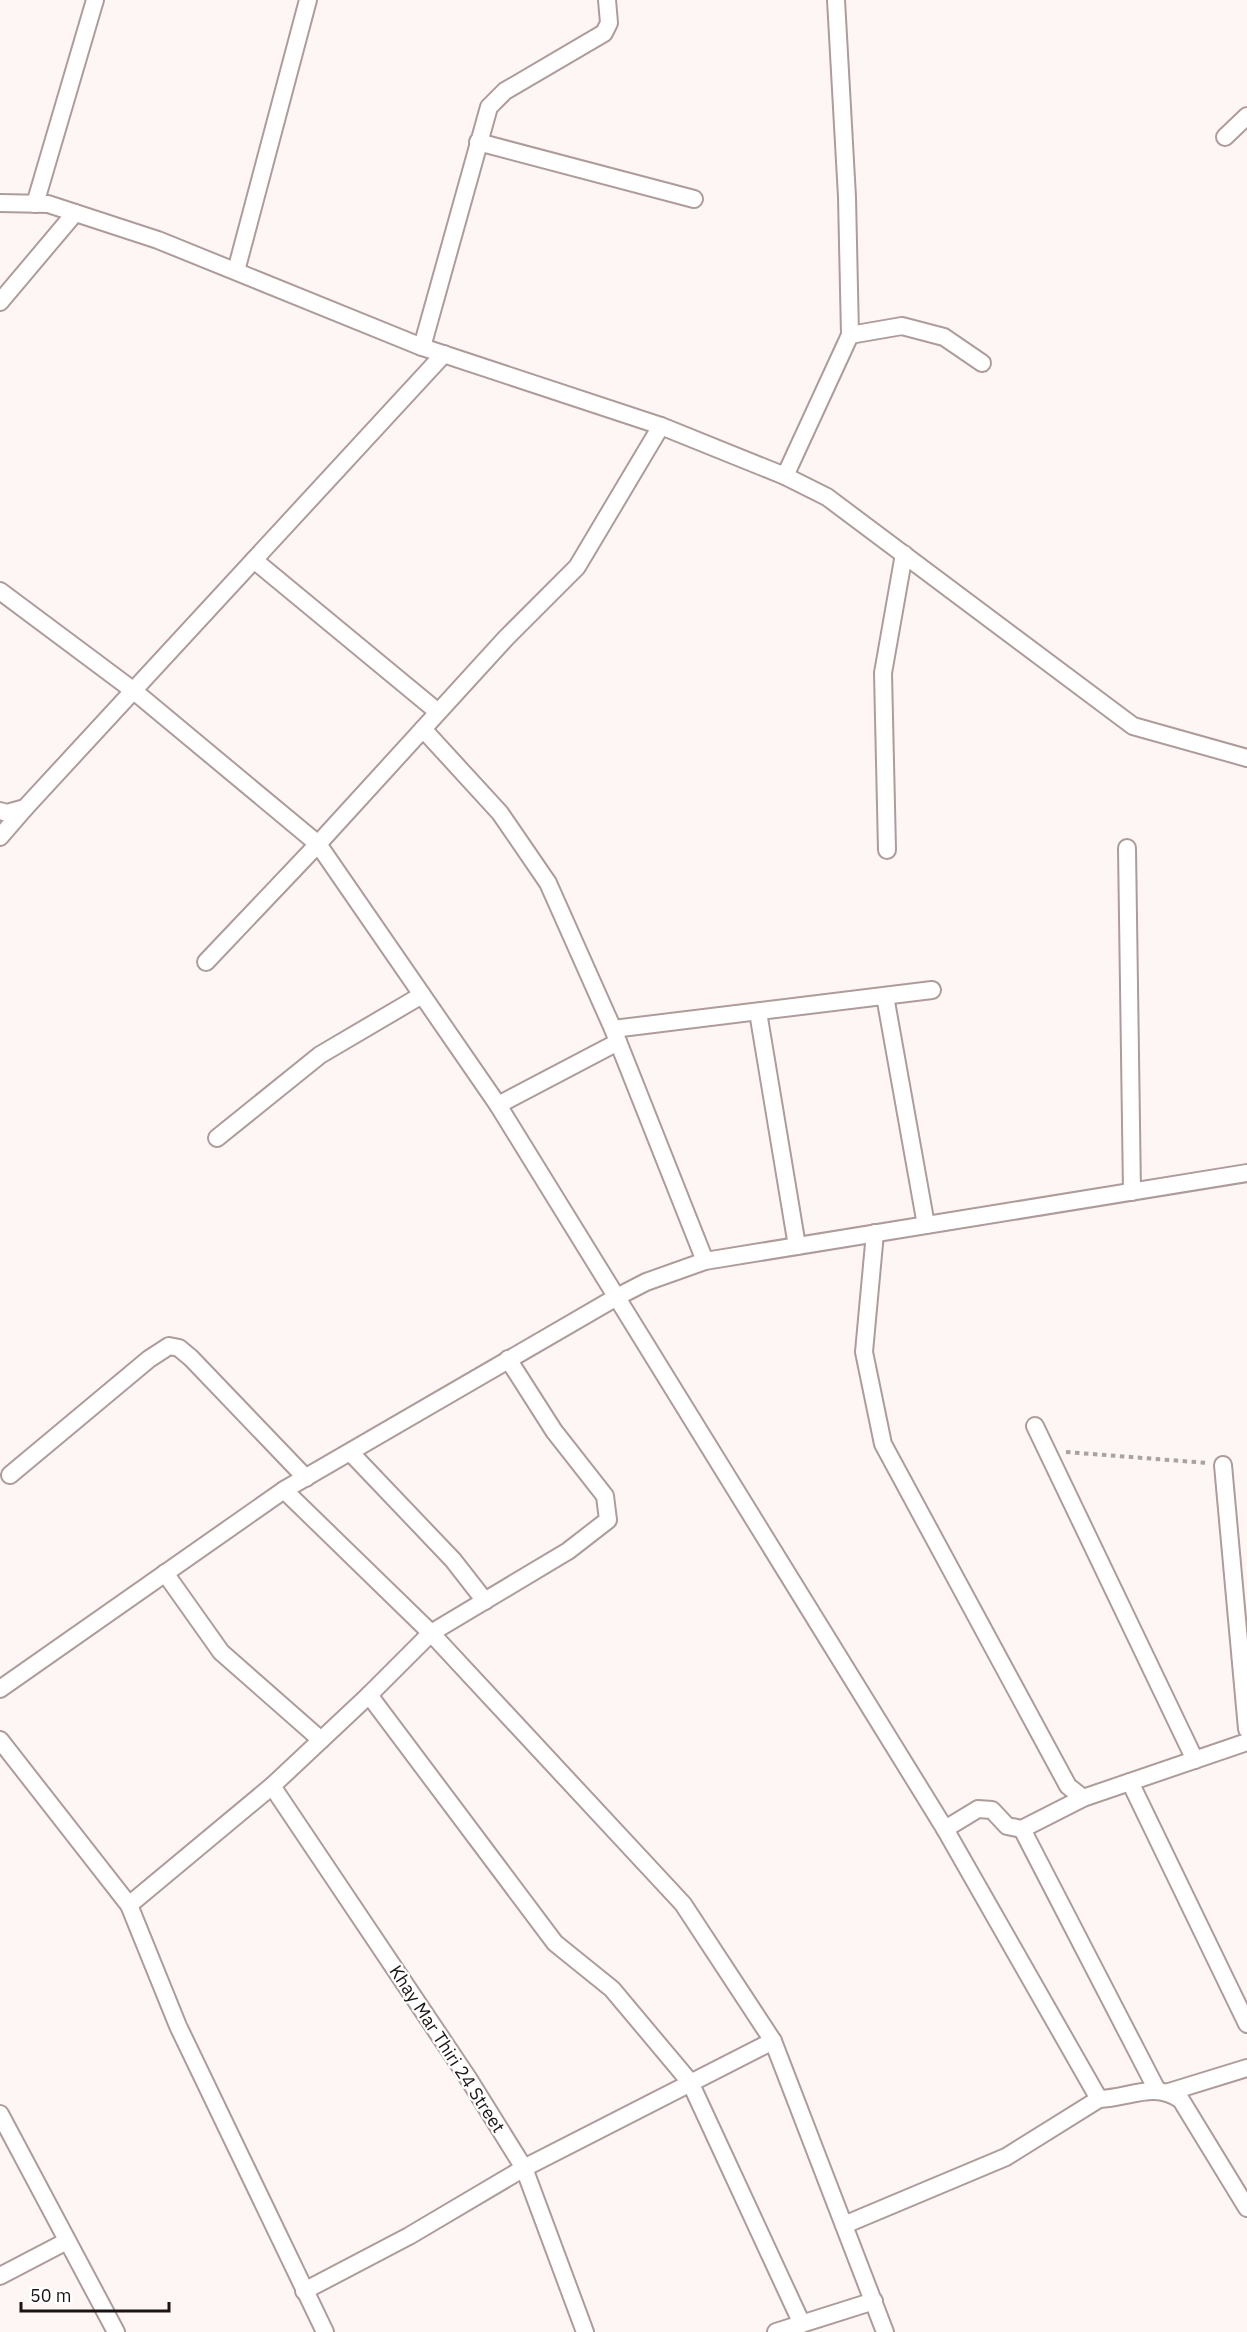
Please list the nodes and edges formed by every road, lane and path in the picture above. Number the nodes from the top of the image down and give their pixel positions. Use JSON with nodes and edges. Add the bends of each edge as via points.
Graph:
{"nodes":[{"id":1,"x":95,"y":0,"type":"edge"},
{"id":2,"x":308,"y":0,"type":"edge"},
{"id":3,"x":607,"y":0,"type":"edge"},
{"id":4,"x":836,"y":0,"type":"edge"},
{"id":5,"x":1247,"y":116,"type":"edge"},
{"id":6,"x":1225,"y":137,"type":"dead end"},
{"id":7,"x":478,"y":142,"type":"junction"},
{"id":8,"x":694,"y":199,"type":"dead end"},
{"id":9,"x":0,"y":203,"type":"edge"},
{"id":10,"x":35,"y":204,"type":"junction"},
{"id":11,"x":75,"y":213,"type":"junction"},
{"id":12,"x":236,"y":271,"type":"junction"},
{"id":13,"x":0,"y":302,"type":"edge"},
{"id":14,"x":850,"y":335,"type":"junction"},
{"id":15,"x":422,"y":346,"type":"junction"},
{"id":16,"x":444,"y":354,"type":"junction"},
{"id":17,"x":982,"y":363,"type":"dead end"},
{"id":18,"x":661,"y":426,"type":"junction"},
{"id":19,"x":785,"y":476,"type":"junction"},
{"id":20,"x":904,"y":554,"type":"junction"},
{"id":21,"x":254,"y":560,"type":"junction"},
{"id":22,"x":0,"y":591,"type":"edge"},
{"id":23,"x":134,"y":691,"type":"junction"},
{"id":24,"x":438,"y":712,"type":"junction"},
{"id":25,"x":423,"y":729,"type":"junction"},
{"id":26,"x":1247,"y":758,"type":"edge"},
{"id":27,"x":25,"y":808,"type":"junction"},
{"id":28,"x":0,"y":810,"type":"edge"},
{"id":29,"x":0,"y":837,"type":"edge"},
{"id":30,"x":318,"y":844,"type":"junction"},
{"id":31,"x":1127,"y":848,"type":"dead end"},
{"id":32,"x":887,"y":850,"type":"dead end"},
{"id":33,"x":206,"y":962,"type":"dead end"},
{"id":34,"x":932,"y":990,"type":"dead end"},
{"id":35,"x":422,"y":995,"type":"junction"},
{"id":36,"x":885,"y":996,"type":"junction"},
{"id":37,"x":758,"y":1012,"type":"junction"},
{"id":38,"x":615,"y":1035,"type":"junction"},
{"id":39,"x":498,"y":1105,"type":"junction"},
{"id":40,"x":218,"y":1137,"type":"dead end"},
{"id":41,"x":1247,"y":1173,"type":"edge"},
{"id":42,"x":1132,"y":1192,"type":"junction"},
{"id":43,"x":926,"y":1225,"type":"junction"},
{"id":44,"x":875,"y":1233,"type":"junction"},
{"id":45,"x":797,"y":1246,"type":"junction"},
{"id":46,"x":705,"y":1261,"type":"junction"},
{"id":47,"x":615,"y":1298,"type":"junction"},
{"id":48,"x":508,"y":1359,"type":"junction"},
{"id":49,"x":1035,"y":1426,"type":"dead end"},
{"id":50,"x":1046,"y":1450,"type":"junction"},
{"id":51,"x":351,"y":1453,"type":"junction"},
{"id":52,"x":1223,"y":1465,"type":"joint"},
{"id":53,"x":10,"y":1475,"type":"dead end"},
{"id":54,"x":306,"y":1478,"type":"junction"},
{"id":55,"x":284,"y":1490,"type":"junction"},
{"id":56,"x":165,"y":1573,"type":"junction"},
{"id":57,"x":485,"y":1601,"type":"junction"},
{"id":58,"x":431,"y":1634,"type":"junction"},
{"id":59,"x":0,"y":1689,"type":"edge"},
{"id":60,"x":369,"y":1695,"type":"junction"},
{"id":61,"x":1247,"y":1729,"type":"edge"},
{"id":62,"x":0,"y":1740,"type":"edge"},
{"id":63,"x":321,"y":1740,"type":"junction"},
{"id":64,"x":1247,"y":1742,"type":"edge"},
{"id":65,"x":1195,"y":1760,"type":"junction"},
{"id":66,"x":1130,"y":1782,"type":"junction"},
{"id":67,"x":272,"y":1786,"type":"junction"},
{"id":68,"x":1083,"y":1798,"type":"junction"},
{"id":69,"x":945,"y":1829,"type":"junction"},
{"id":70,"x":1022,"y":1829,"type":"junction"},
{"id":71,"x":129,"y":1905,"type":"junction"},
{"id":72,"x":1247,"y":2025,"type":"edge"},
{"id":73,"x":773,"y":2041,"type":"junction"},
{"id":74,"x":1247,"y":2068,"type":"edge"},
{"id":75,"x":690,"y":2082,"type":"junction"},
{"id":76,"x":1163,"y":2091,"type":"junction"},
{"id":77,"x":1099,"y":2099,"type":"junction"},
{"id":78,"x":0,"y":2114,"type":"edge"},
{"id":79,"x":524,"y":2168,"type":"junction"},
{"id":80,"x":1247,"y":2208,"type":"edge"},
{"id":81,"x":844,"y":2225,"type":"junction"},
{"id":82,"x":67,"y":2241,"type":"junction"},
{"id":83,"x":0,"y":2276,"type":"edge"},
{"id":84,"x":304,"y":2291,"type":"junction"},
{"id":85,"x":874,"y":2301,"type":"junction"},
{"id":86,"x":802,"y":2324,"type":"junction"},
{"id":87,"x":116,"y":2332,"type":"edge"},
{"id":88,"x":325,"y":2332,"type":"edge"},
{"id":89,"x":585,"y":2332,"type":"edge"},
{"id":90,"x":776,"y":2332,"type":"edge"},
{"id":91,"x":885,"y":2332,"type":"edge"}],
"edges":[{"from":1,"to":10,"type":"street"},
{"from":2,"to":12,"type":"street"},
{"from":3,"to":7,"type":"street","via":[[609,23],[604,33],[506,91],[489,106]]},
{"from":4,"to":14,"type":"street"},
{"from":5,"to":6,"type":"street"},
{"from":7,"to":8,"type":"street"},
{"from":7,"to":15,"type":"street"},
{"from":9,"to":10,"type":"street"},
{"from":10,"to":11,"type":"street"},
{"from":11,"to":12,"type":"street"},
{"from":11,"to":13,"type":"street"},
{"from":12,"to":15,"type":"street"},
{"from":14,"to":17,"type":"street","via":[[902,326],[944,337]]},
{"from":14,"to":19,"type":"street"},
{"from":15,"to":16,"type":"street"},
{"from":16,"to":18,"type":"street"},
{"from":16,"to":21,"type":"street"},
{"from":18,"to":19,"type":"street"},
{"from":18,"to":24,"type":"street","via":[[577,567]]},
{"from":19,"to":20,"type":"street","via":[[827,497]]},
{"from":20,"to":26,"type":"street","via":[[1133,726]]},
{"from":20,"to":32,"type":"street","via":[[883,673]]},
{"from":21,"to":23,"type":"street"},
{"from":21,"to":24,"type":"street"},
{"from":22,"to":23,"type":"street"},
{"from":23,"to":27,"type":"street"},
{"from":23,"to":30,"type":"street"},
{"from":24,"to":25,"type":"street"},
{"from":25,"to":30,"type":"street"},
{"from":25,"to":38,"type":"street","via":[[500,813],[548,883]]},
{"from":27,"to":28,"type":"street","via":[[7,813]]},
{"from":27,"to":29,"type":"street"},
{"from":30,"to":33,"type":"street"},
{"from":30,"to":35,"type":"street"},
{"from":31,"to":42,"type":"street"},
{"from":34,"to":36,"type":"street"},
{"from":35,"to":39,"type":"street"},
{"from":35,"to":40,"type":"street","via":[[320,1055]]},
{"from":36,"to":37,"type":"street"},
{"from":36,"to":43,"type":"street"},
{"from":37,"to":38,"type":"street"},
{"from":37,"to":45,"type":"street"},
{"from":38,"to":39,"type":"street"},
{"from":38,"to":46,"type":"street"},
{"from":39,"to":47,"type":"street"},
{"from":41,"to":42,"type":"street"},
{"from":42,"to":43,"type":"street"},
{"from":43,"to":44,"type":"street"},
{"from":44,"to":45,"type":"street"},
{"from":44,"to":68,"type":"street","via":[[864,1352],[883,1444],[1068,1786]]},
{"from":45,"to":46,"type":"street"},
{"from":46,"to":47,"type":"street","via":[[646,1282]]},
{"from":47,"to":48,"type":"street"},
{"from":47,"to":69,"type":"street"},
{"from":48,"to":51,"type":"street"},
{"from":48,"to":57,"type":"street","via":[[555,1431],[605,1496],[608,1520],[568,1551]]},
{"from":49,"to":50,"type":"street"},
{"from":50,"to":52,"type":"path"},
{"from":50,"to":65,"type":"street"},
{"from":51,"to":54,"type":"street"},
{"from":51,"to":57,"type":"street","via":[[453,1560]]},
{"from":52,"to":61,"type":"street"},
{"from":53,"to":54,"type":"street","via":[[169,1346],[180,1348],[191,1358]]},
{"from":54,"to":55,"type":"street"},
{"from":55,"to":56,"type":"street"},
{"from":55,"to":58,"type":"street"},
{"from":56,"to":59,"type":"street"},
{"from":56,"to":63,"type":"street","via":[[221,1652]]},
{"from":57,"to":58,"type":"street"},
{"from":58,"to":60,"type":"street"},
{"from":58,"to":73,"type":"street","via":[[683,1904]]},
{"from":60,"to":63,"type":"street"},
{"from":60,"to":75,"type":"street","via":[[555,1943],[612,1989]]},
{"from":62,"to":71,"type":"street"},
{"from":63,"to":67,"type":"street"},
{"from":64,"to":65,"type":"street"},
{"from":65,"to":66,"type":"street"},
{"from":66,"to":68,"type":"street"},
{"from":66,"to":72,"type":"street"},
{"from":67,"to":71,"type":"street"},
{"from":67,"to":79,"type":"street","name":"Khay Mar Thiri 24 Street"},
{"from":68,"to":70,"type":"street"},
{"from":69,"to":70,"type":"street","via":[[978,1809],[992,1810],[1007,1826]]},
{"from":69,"to":77,"type":"street"},
{"from":70,"to":76,"type":"street"},
{"from":71,"to":84,"type":"street","via":[[178,2026]]},
{"from":73,"to":75,"type":"street"},
{"from":73,"to":81,"type":"street"},
{"from":74,"to":76,"type":"street"},
{"from":75,"to":79,"type":"street"},
{"from":75,"to":86,"type":"street"},
{"from":76,"to":77,"type":"street"},
{"from":76,"to":80,"type":"street","via":[[1181,2100]]},
{"from":77,"to":81,"type":"street","via":[[1006,2157]]},
{"from":78,"to":82,"type":"street"},
{"from":79,"to":84,"type":"street","via":[[409,2236]]},
{"from":79,"to":89,"type":"street","name":"Khay Mar Thiri 24 Street"},
{"from":81,"to":85,"type":"street"},
{"from":82,"to":83,"type":"street"},
{"from":82,"to":87,"type":"street"},
{"from":84,"to":88,"type":"street"},
{"from":85,"to":86,"type":"street"},
{"from":85,"to":91,"type":"street"},
{"from":86,"to":90,"type":"street"}]}
